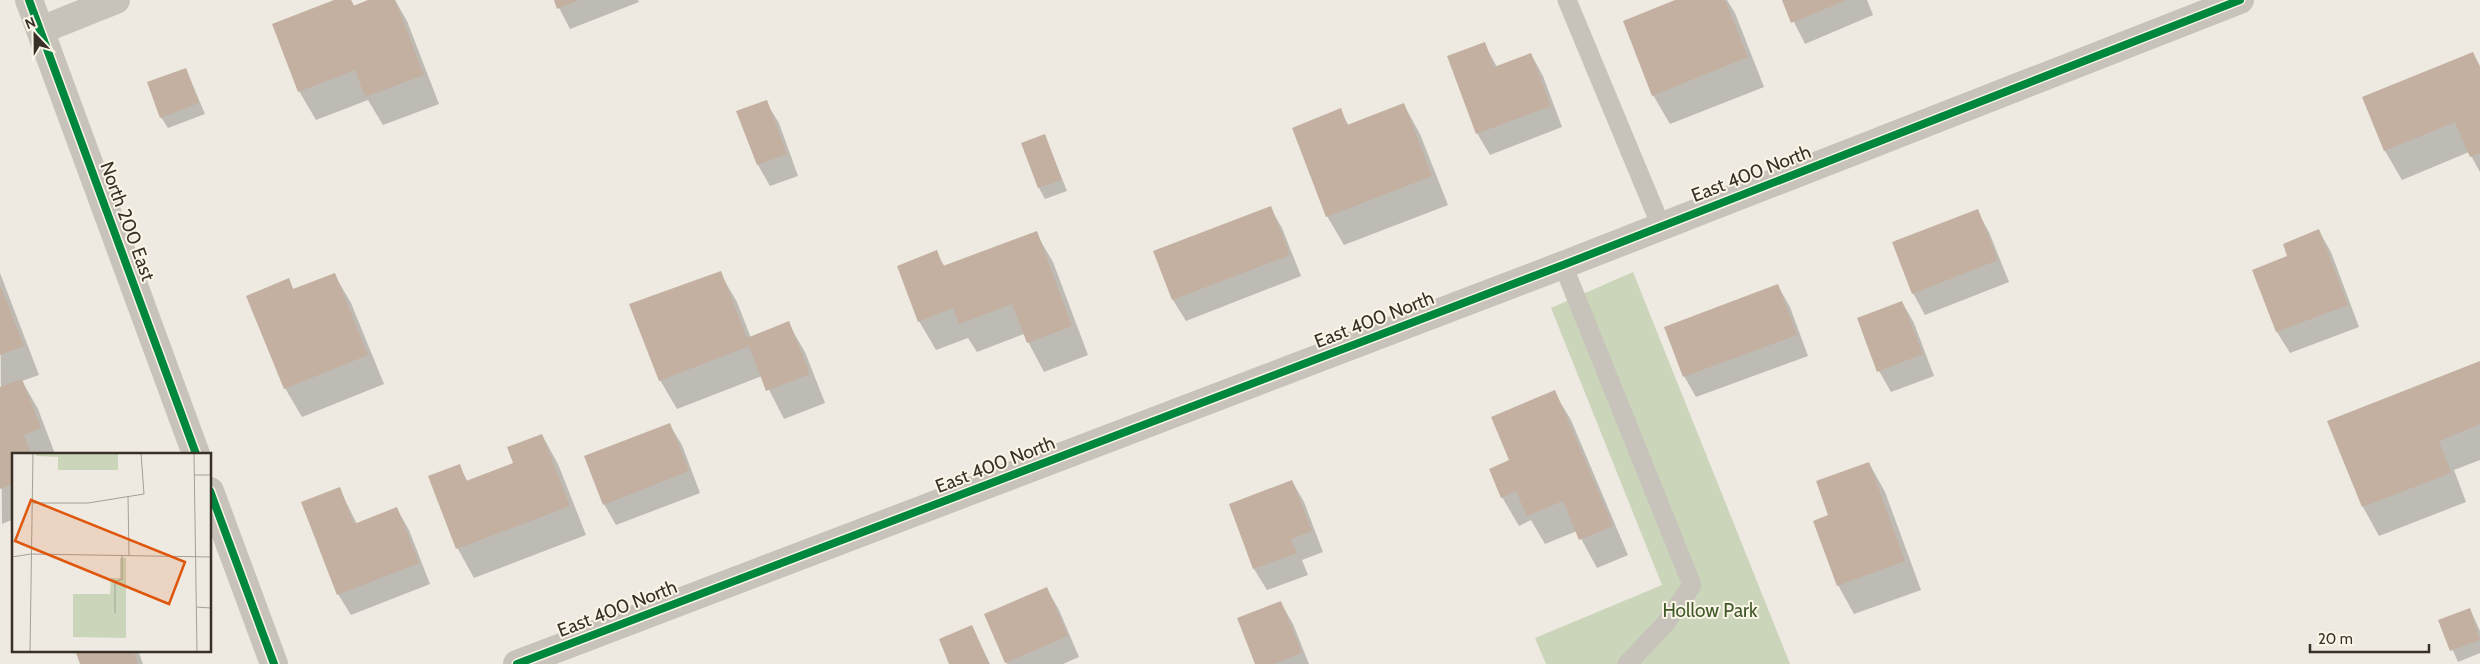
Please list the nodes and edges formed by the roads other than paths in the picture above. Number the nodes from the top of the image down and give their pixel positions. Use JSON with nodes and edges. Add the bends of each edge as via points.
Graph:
{"nodes":[{"id":1,"x":29,"y":0,"type":"edge"},
{"id":2,"x":116,"y":0,"type":"edge"},
{"id":3,"x":1567,"y":0,"type":"edge"},
{"id":4,"x":2240,"y":0,"type":"edge"},
{"id":5,"x":41,"y":30,"type":"junction"},
{"id":6,"x":1661,"y":226,"type":"junction"},
{"id":7,"x":1563,"y":264,"type":"junction"},
{"id":8,"x":196,"y":453,"type":"edge"},
{"id":9,"x":211,"y":494,"type":"edge"},
{"id":10,"x":274,"y":664,"type":"edge"},
{"id":11,"x":517,"y":664,"type":"edge"},
{"id":12,"x":1627,"y":664,"type":"edge"}],
"edges":[{"from":1,"to":5,"type":"street","name":"North 200 East"},
{"from":2,"to":5,"type":"street"},
{"from":3,"to":6,"type":"lane"},
{"from":4,"to":6,"type":"street","name":"East 400 North"},
{"from":5,"to":8,"type":"street","name":"North 200 East"},
{"from":6,"to":7,"type":"street","name":"East 400 North"},
{"from":7,"to":11,"type":"street","name":"East 400 North"},
{"from":7,"to":12,"type":"lane","via":[[1692,584],[1665,624]]},
{"from":9,"to":10,"type":"street"}]}
